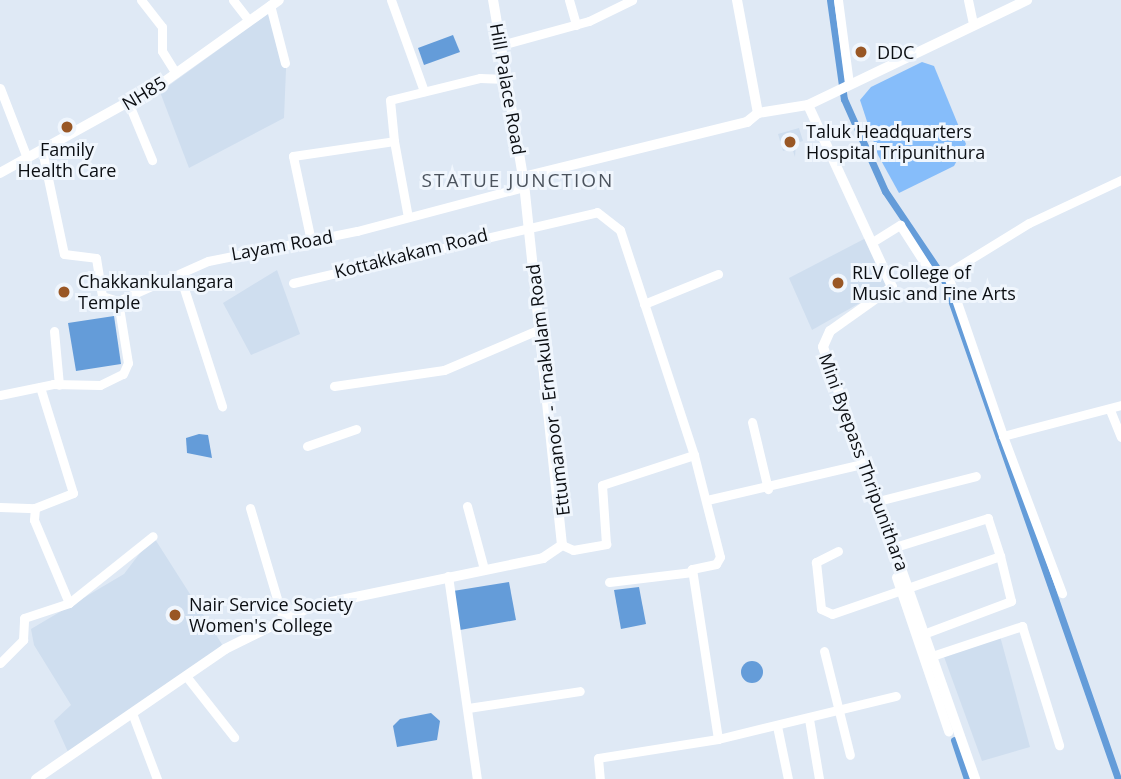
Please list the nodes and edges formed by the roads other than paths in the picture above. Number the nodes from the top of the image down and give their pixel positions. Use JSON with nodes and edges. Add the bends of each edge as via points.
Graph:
{"nodes":[{"id":1,"x":141,"y":0,"type":"edge"},
{"id":2,"x":233,"y":0,"type":"edge"},
{"id":3,"x":391,"y":0,"type":"edge"},
{"id":4,"x":493,"y":0,"type":"edge"},
{"id":5,"x":569,"y":0,"type":"edge"},
{"id":6,"x":632,"y":0,"type":"edge"},
{"id":7,"x":737,"y":0,"type":"edge"},
{"id":8,"x":838,"y":0,"type":"edge"},
{"id":9,"x":968,"y":0,"type":"edge"},
{"id":10,"x":1027,"y":0,"type":"edge"},
{"id":11,"x":274,"y":3,"type":"edge"},
{"id":12,"x":248,"y":19,"type":"junction"},
{"id":13,"x":973,"y":23,"type":"junction"},
{"id":14,"x":576,"y":25,"type":"junction"},
{"id":15,"x":501,"y":45,"type":"junction"},
{"id":16,"x":285,"y":63,"type":"dead end"},
{"id":17,"x":176,"y":73,"type":"junction"},
{"id":18,"x":506,"y":79,"type":"junction"},
{"id":19,"x":848,"y":84,"type":"junction"},
{"id":20,"x":0,"y":88,"type":"edge"},
{"id":21,"x":424,"y":91,"type":"junction"},
{"id":22,"x":128,"y":102,"type":"junction"},
{"id":23,"x":808,"y":105,"type":"junction"},
{"id":24,"x":758,"y":113,"type":"junction"},
{"id":25,"x":394,"y":141,"type":"junction"},
{"id":26,"x":42,"y":150,"type":"junction"},
{"id":27,"x":27,"y":158,"type":"junction"},
{"id":28,"x":152,"y":160,"type":"dead end"},
{"id":29,"x":0,"y":173,"type":"edge"},
{"id":30,"x":1121,"y":180,"type":"edge"},
{"id":31,"x":524,"y":182,"type":"junction"},
{"id":32,"x":408,"y":218,"type":"junction"},
{"id":33,"x":528,"y":225,"type":"junction"},
{"id":34,"x":311,"y":241,"type":"junction"},
{"id":35,"x":874,"y":241,"type":"junction"},
{"id":36,"x":718,"y":274,"type":"dead end"},
{"id":37,"x":943,"y":275,"type":"junction"},
{"id":38,"x":180,"y":276,"type":"junction"},
{"id":39,"x":293,"y":283,"type":"dead end"},
{"id":40,"x":118,"y":301,"type":"junction"},
{"id":41,"x":644,"y":304,"type":"junction"},
{"id":42,"x":540,"y":329,"type":"junction"},
{"id":43,"x":54,"y":331,"type":"dead end"},
{"id":44,"x":59,"y":385,"type":"junction"},
{"id":45,"x":334,"y":386,"type":"dead end"},
{"id":46,"x":40,"y":387,"type":"junction"},
{"id":47,"x":1,"y":391,"type":"edge"},
{"id":48,"x":1121,"y":405,"type":"edge"},
{"id":49,"x":222,"y":406,"type":"dead end"},
{"id":50,"x":1110,"y":410,"type":"junction"},
{"id":51,"x":752,"y":422,"type":"dead end"},
{"id":52,"x":356,"y":429,"type":"dead end"},
{"id":53,"x":1003,"y":436,"type":"junction"},
{"id":54,"x":1121,"y":437,"type":"edge"},
{"id":55,"x":307,"y":446,"type":"dead end"},
{"id":56,"x":694,"y":455,"type":"junction"},
{"id":57,"x":866,"y":463,"type":"junction"},
{"id":58,"x":976,"y":476,"type":"dead end"},
{"id":59,"x":768,"y":489,"type":"junction"},
{"id":60,"x":707,"y":500,"type":"junction"},
{"id":61,"x":878,"y":501,"type":"junction"},
{"id":62,"x":467,"y":506,"type":"dead end"},
{"id":63,"x":0,"y":507,"type":"edge"},
{"id":64,"x":35,"y":508,"type":"junction"},
{"id":65,"x":250,"y":508,"type":"dead end"},
{"id":66,"x":153,"y":536,"type":"dead end"},
{"id":67,"x":562,"y":545,"type":"junction"},
{"id":68,"x":895,"y":547,"type":"junction"},
{"id":69,"x":838,"y":551,"type":"dead end"},
{"id":70,"x":1000,"y":556,"type":"junction"},
{"id":71,"x":484,"y":569,"type":"junction"},
{"id":72,"x":692,"y":572,"type":"junction"},
{"id":73,"x":448,"y":576,"type":"junction"},
{"id":74,"x":896,"y":577,"type":"dead end"},
{"id":75,"x":609,"y":582,"type":"dead end"},
{"id":76,"x":905,"y":590,"type":"junction"},
{"id":77,"x":1062,"y":593,"type":"dead end"},
{"id":78,"x":69,"y":603,"type":"junction"},
{"id":79,"x":283,"y":619,"type":"junction"},
{"id":80,"x":925,"y":638,"type":"junction"},
{"id":81,"x":824,"y":651,"type":"dead end"},
{"id":82,"x":935,"y":655,"type":"junction"},
{"id":83,"x":0,"y":663,"type":"edge"},
{"id":84,"x":186,"y":676,"type":"junction"},
{"id":85,"x":580,"y":691,"type":"dead end"},
{"id":86,"x":896,"y":696,"type":"dead end"},
{"id":87,"x":468,"y":708,"type":"junction"},
{"id":88,"x":837,"y":710,"type":"junction"},
{"id":89,"x":132,"y":713,"type":"junction"},
{"id":90,"x":809,"y":719,"type":"junction"},
{"id":91,"x":776,"y":726,"type":"junction"},
{"id":92,"x":948,"y":731,"type":"dead end"},
{"id":93,"x":234,"y":737,"type":"dead end"},
{"id":94,"x":718,"y":739,"type":"junction"},
{"id":95,"x":1059,"y":745,"type":"dead end"},
{"id":96,"x":850,"y":755,"type":"dead end"},
{"id":97,"x":36,"y":779,"type":"edge"},
{"id":98,"x":157,"y":779,"type":"edge"},
{"id":99,"x":477,"y":779,"type":"edge"},
{"id":100,"x":600,"y":779,"type":"edge"},
{"id":101,"x":788,"y":779,"type":"edge"},
{"id":102,"x":818,"y":779,"type":"edge"},
{"id":103,"x":975,"y":779,"type":"edge"}],
"edges":[{"from":1,"to":17,"type":"street","via":[[162,27],[162,51]]},
{"from":2,"to":12,"type":"street"},
{"from":3,"to":21,"type":"street"},
{"from":4,"to":15,"type":"main road","name":"Hill Palace Road"},
{"from":5,"to":14,"type":"street"},
{"from":6,"to":14,"type":"street"},
{"from":7,"to":24,"type":"main road"},
{"from":8,"to":19,"type":"street"},
{"from":9,"to":13,"type":"street"},
{"from":10,"to":13,"type":"main road"},
{"from":11,"to":12,"type":"main road","name":"NH85","number":"NH85"},
{"from":11,"to":16,"type":"street"},
{"from":12,"to":17,"type":"main road","name":"NH85","number":"NH85"},
{"from":13,"to":19,"type":"main road"},
{"from":14,"to":15,"type":"street"},
{"from":15,"to":18,"type":"main road","name":"Hill Palace Road"},
{"from":17,"to":22,"type":"main road","name":"NH85","number":"NH85"},
{"from":18,"to":21,"type":"street","via":[[480,78]]},
{"from":18,"to":31,"type":"main road","name":"Hill Palace Road"},
{"from":19,"to":23,"type":"main road"},
{"from":20,"to":27,"type":"street"},
{"from":21,"to":25,"type":"street","via":[[390,100]]},
{"from":22,"to":26,"type":"main road","name":"NH85","number":"NH85"},
{"from":22,"to":28,"type":"street"},
{"from":23,"to":24,"type":"main road"},
{"from":23,"to":35,"type":"main road","name":"Mini Byepass Thripunithara"},
{"from":24,"to":31,"type":"main road","via":[[747,122]]},
{"from":25,"to":32,"type":"street"},
{"from":25,"to":34,"type":"street","via":[[293,156]]},
{"from":26,"to":27,"type":"main road","name":"NH85","number":"NH85"},
{"from":26,"to":40,"type":"street","via":[[64,254],[96,258],[102,296]]},
{"from":27,"to":29,"type":"main road","name":"NH85","number":"NH85"},
{"from":30,"to":37,"type":"street","via":[[994,242]]},
{"from":31,"to":32,"type":"street","name":"Layam Road"},
{"from":31,"to":33,"type":"main road","name":"Ettumanoor - Ernakulam Road"},
{"from":32,"to":34,"type":"street","name":"Layam Road"},
{"from":33,"to":39,"type":"street","name":"Kottakkakam Road"},
{"from":33,"to":41,"type":"street","name":"Kottakkakam Road","via":[[609,215]]},
{"from":33,"to":42,"type":"main road","name":"Ettumanoor - Ernakulam Road"},
{"from":34,"to":38,"type":"street","name":"Layam Road","via":[[237,251]]},
{"from":35,"to":37,"type":"street","via":[[900,225],[934,278]]},
{"from":35,"to":57,"type":"main road","name":"Mini Byepass Thripunithara","via":[[891,291],[822,342]]},
{"from":36,"to":41,"type":"street"},
{"from":37,"to":53,"type":"street"},
{"from":38,"to":40,"type":"street","name":"Layam Road"},
{"from":38,"to":49,"type":"street"},
{"from":40,"to":44,"type":"street","via":[[128,363],[123,374],[100,385]]},
{"from":41,"to":56,"type":"street"},
{"from":42,"to":45,"type":"street","via":[[444,370]]},
{"from":42,"to":67,"type":"main road","name":"Ettumanoor - Ernakulam Road"},
{"from":43,"to":44,"type":"street"},
{"from":44,"to":46,"type":"street"},
{"from":46,"to":47,"type":"street"},
{"from":46,"to":64,"type":"street","via":[[73,493]]},
{"from":48,"to":50,"type":"street"},
{"from":50,"to":53,"type":"street"},
{"from":50,"to":54,"type":"street"},
{"from":51,"to":59,"type":"street"},
{"from":52,"to":55,"type":"street"},
{"from":53,"to":77,"type":"street"},
{"from":56,"to":60,"type":"street"},
{"from":56,"to":67,"type":"street","via":[[602,485],[606,544],[573,550]]},
{"from":57,"to":59,"type":"street"},
{"from":57,"to":61,"type":"main road","name":"Mini Byepass Thripunithara"},
{"from":58,"to":61,"type":"street"},
{"from":59,"to":60,"type":"street"},
{"from":60,"to":72,"type":"street","via":[[720,557]]},
{"from":61,"to":68,"type":"main road","name":"Mini Byepass Thripunithara"},
{"from":62,"to":71,"type":"street"},
{"from":63,"to":64,"type":"street"},
{"from":64,"to":78,"type":"street"},
{"from":65,"to":79,"type":"street"},
{"from":66,"to":78,"type":"street"},
{"from":67,"to":71,"type":"main road","via":[[552,555]]},
{"from":68,"to":70,"type":"street","via":[[988,518]]},
{"from":68,"to":76,"type":"main road","name":"Mini Byepass Thripunithara"},
{"from":69,"to":76,"type":"street","via":[[816,562],[821,609],[841,612]]},
{"from":70,"to":76,"type":"street"},
{"from":70,"to":80,"type":"street","via":[[1012,601]]},
{"from":71,"to":73,"type":"main road"},
{"from":72,"to":75,"type":"street"},
{"from":72,"to":94,"type":"street"},
{"from":73,"to":79,"type":"main road","via":[[335,599]]},
{"from":73,"to":87,"type":"street"},
{"from":74,"to":76,"type":"street"},
{"from":76,"to":80,"type":"main road","name":"Mini Byepass Thripunithara"},
{"from":78,"to":83,"type":"street","via":[[24,618],[23,640]]},
{"from":79,"to":84,"type":"main road"},
{"from":80,"to":82,"type":"main road","name":"Mini Byepass Thripunithara"},
{"from":80,"to":92,"type":"street"},
{"from":81,"to":88,"type":"street"},
{"from":82,"to":95,"type":"street","via":[[1021,626]]},
{"from":82,"to":103,"type":"main road","name":"Mini Byepass Thripunithara"},
{"from":84,"to":89,"type":"main road"},
{"from":84,"to":93,"type":"street"},
{"from":85,"to":87,"type":"street"},
{"from":86,"to":88,"type":"street"},
{"from":87,"to":99,"type":"street"},
{"from":88,"to":90,"type":"street"},
{"from":88,"to":96,"type":"street"},
{"from":89,"to":97,"type":"main road"},
{"from":89,"to":98,"type":"street"},
{"from":90,"to":91,"type":"street"},
{"from":90,"to":102,"type":"street"},
{"from":91,"to":94,"type":"street"},
{"from":91,"to":101,"type":"street"},
{"from":94,"to":100,"type":"street","via":[[598,758]]}]}
